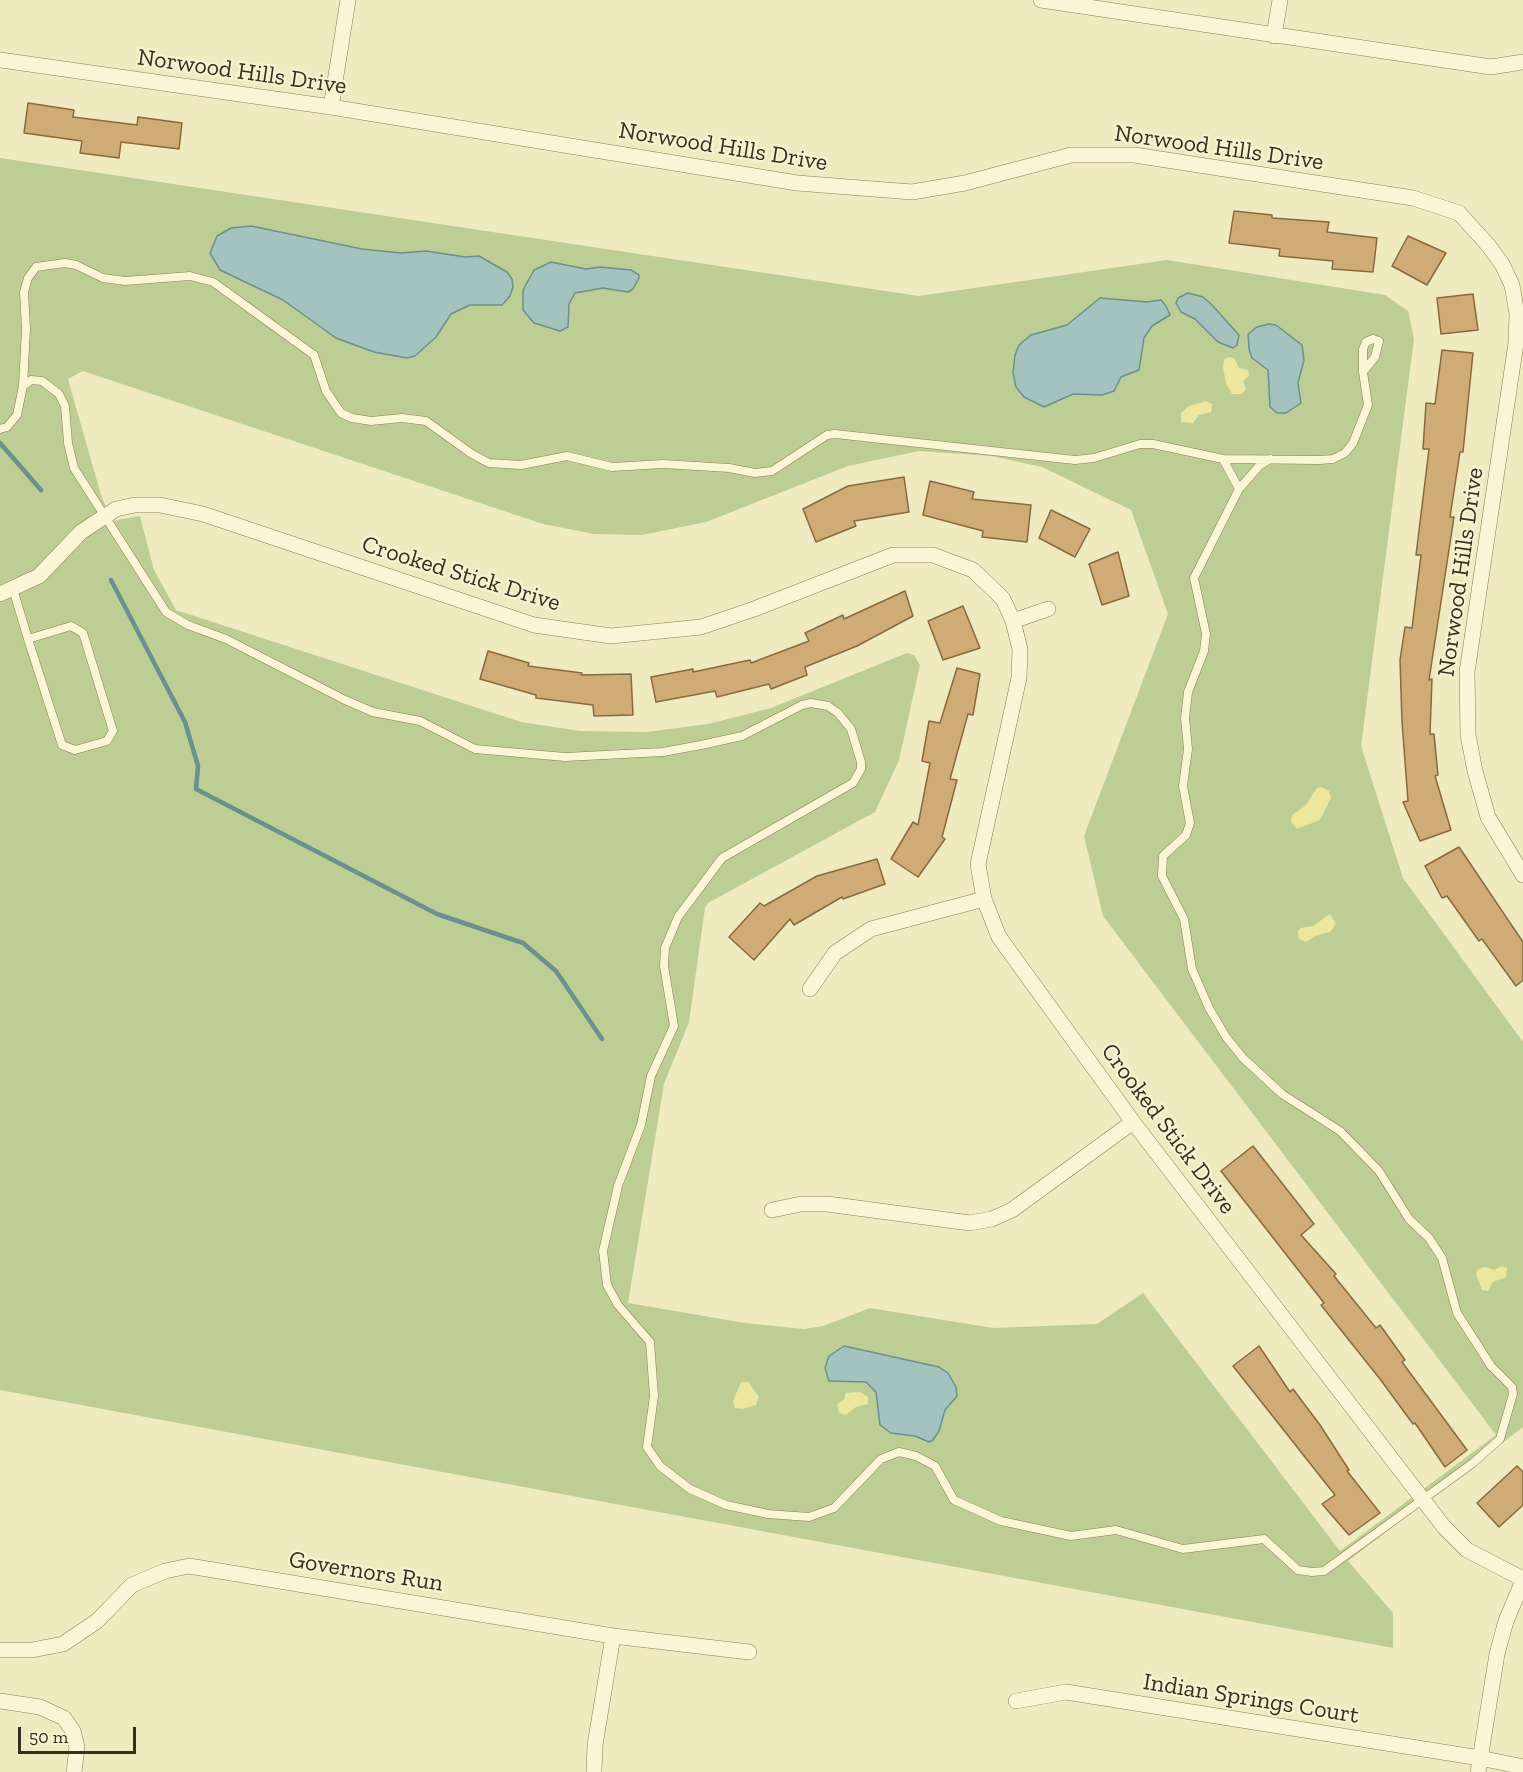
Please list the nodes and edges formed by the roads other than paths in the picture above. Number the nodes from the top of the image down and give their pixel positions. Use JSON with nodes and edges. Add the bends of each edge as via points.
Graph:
{"nodes":[{"id":1,"x":348,"y":0,"type":"edge"},
{"id":2,"x":1041,"y":0,"type":"edge"},
{"id":3,"x":1280,"y":0,"type":"edge"},
{"id":4,"x":1274,"y":36,"type":"junction"},
{"id":5,"x":0,"y":60,"type":"edge"},
{"id":6,"x":1523,"y":62,"type":"edge"},
{"id":7,"x":331,"y":107,"type":"junction"},
{"id":8,"x":1363,"y":372,"type":"dead end"},
{"id":9,"x":23,"y":386,"type":"junction"},
{"id":10,"x":0,"y":429,"type":"edge"},
{"id":11,"x":1223,"y":459,"type":"junction"},
{"id":12,"x":1270,"y":459,"type":"junction"},
{"id":13,"x":1239,"y":489,"type":"junction"},
{"id":14,"x":105,"y":517,"type":"junction"},
{"id":15,"x":6,"y":591,"type":"edge"},
{"id":16,"x":1048,"y":609,"type":"dead end"},
{"id":17,"x":1013,"y":621,"type":"junction"},
{"id":18,"x":28,"y":639,"type":"junction"},
{"id":19,"x":1523,"y":875,"type":"edge"},
{"id":20,"x":984,"y":899,"type":"junction"},
{"id":21,"x":810,"y":989,"type":"dead end"},
{"id":22,"x":1132,"y":1122,"type":"junction"},
{"id":23,"x":772,"y":1210,"type":"dead end"},
{"id":24,"x":1424,"y":1500,"type":"junction"},
{"id":25,"x":1523,"y":1580,"type":"edge"},
{"id":26,"x":613,"y":1636,"type":"junction"},
{"id":27,"x":0,"y":1650,"type":"edge"},
{"id":28,"x":749,"y":1652,"type":"dead end"},
{"id":29,"x":0,"y":1701,"type":"edge"},
{"id":30,"x":1016,"y":1701,"type":"dead end"},
{"id":31,"x":1479,"y":1765,"type":"edge"},
{"id":32,"x":1523,"y":1767,"type":"edge"},
{"id":33,"x":74,"y":1772,"type":"edge"},
{"id":34,"x":594,"y":1772,"type":"edge"}],
"edges":[{"from":1,"to":7,"type":"street"},
{"from":2,"to":4,"type":"street"},
{"from":3,"to":4,"type":"street"},
{"from":4,"to":6,"type":"street","via":[[1491,67]]},
{"from":5,"to":7,"type":"street","name":"Norwood Hills Drive"},
{"from":7,"to":19,"type":"street","name":"Norwood Hills Drive","via":[[809,184],[912,192],[965,183],[1071,155],[1134,155],[1413,198],[1459,213],[1502,264],[1512,285],[1516,314],[1516,343],[1467,672],[1469,749],[1488,817]]},
{"from":8,"to":12,"type":"lane","via":[[1368,405],[1345,453],[1333,459]]},
{"from":9,"to":10,"type":"lane","via":[[17,415]]},
{"from":9,"to":11,"type":"lane","via":[[25,285],[36,267],[65,262],[103,278],[125,281],[190,276],[213,282],[314,355],[326,391],[341,413],[371,421],[426,421],[489,463],[521,465],[567,456],[612,467],[663,464],[755,473],[772,471],[827,435],[835,434],[1075,460],[1140,444]]},
{"from":9,"to":14,"type":"lane","via":[[31,380],[42,381],[59,394],[65,406],[74,468]]},
{"from":11,"to":12,"type":"lane"},
{"from":11,"to":13,"type":"lane"},
{"from":12,"to":13,"type":"lane"},
{"from":13,"to":24,"type":"lane","via":[[1194,578],[1206,634],[1185,710],[1188,749],[1183,786],[1190,823],[1186,835],[1163,856],[1162,876],[1184,919],[1192,969],[1226,1037],[1282,1094],[1340,1131],[1379,1170],[1409,1219],[1430,1238],[1442,1258],[1457,1313],[1491,1366],[1512,1387],[1512,1402],[1500,1439]]},
{"from":14,"to":15,"type":"street","name":"Crooked Stick Drive","via":[[81,532],[39,576]]},
{"from":14,"to":17,"type":"street","name":"Crooked Stick Drive","via":[[116,509],[135,505],[160,505],[203,514],[534,625],[611,636],[701,627],[893,555],[933,555],[973,570],[1003,599]]},
{"from":14,"to":24,"type":"lane","via":[[166,612],[345,700],[373,712],[420,721],[475,749],[565,757],[663,752],[742,736],[811,703],[833,709],[851,729],[861,762],[852,783],[722,858],[678,917],[665,948],[664,966],[674,1026],[651,1076],[641,1125],[618,1186],[603,1251],[607,1285],[618,1305],[650,1342],[654,1396],[647,1446],[660,1466],[690,1489],[726,1505],[808,1517],[834,1509],[881,1459],[899,1452],[935,1466],[954,1500],[1001,1521],[1071,1536],[1116,1530],[1183,1549],[1264,1539],[1298,1570],[1312,1572],[1324,1571]]},
{"from":15,"to":18,"type":"lane"},
{"from":16,"to":17,"type":"street"},
{"from":17,"to":20,"type":"street","name":"Crooked Stick Drive","via":[[1020,650],[1018,678],[978,864]]},
{"from":18,"to":18,"type":"lane","via":[[62,745],[75,750],[107,741],[113,731],[83,633],[71,626]]},
{"from":20,"to":21,"type":"street","via":[[871,929],[835,953]]},
{"from":20,"to":22,"type":"street","name":"Crooked Stick Drive","via":[[999,937]]},
{"from":22,"to":23,"type":"street","via":[[1012,1210],[992,1219],[970,1223],[827,1204]]},
{"from":22,"to":24,"type":"street","name":"Crooked Stick Drive"},
{"from":24,"to":25,"type":"street","name":"Crooked Stick Drive","via":[[1467,1550]]},
{"from":25,"to":31,"type":"street","via":[[1497,1654]]},
{"from":26,"to":27,"type":"street","name":"Governors Run","via":[[189,1566],[132,1585],[97,1621],[63,1644],[32,1650]]},
{"from":26,"to":28,"type":"street","name":"Governors Run"},
{"from":26,"to":34,"type":"street"},
{"from":29,"to":33,"type":"street","via":[[40,1707],[64,1718],[77,1747]]},
{"from":30,"to":31,"type":"street","name":"Indian Springs Court","via":[[1066,1692]]},
{"from":31,"to":32,"type":"street","name":"Indian Springs Court"}]}
